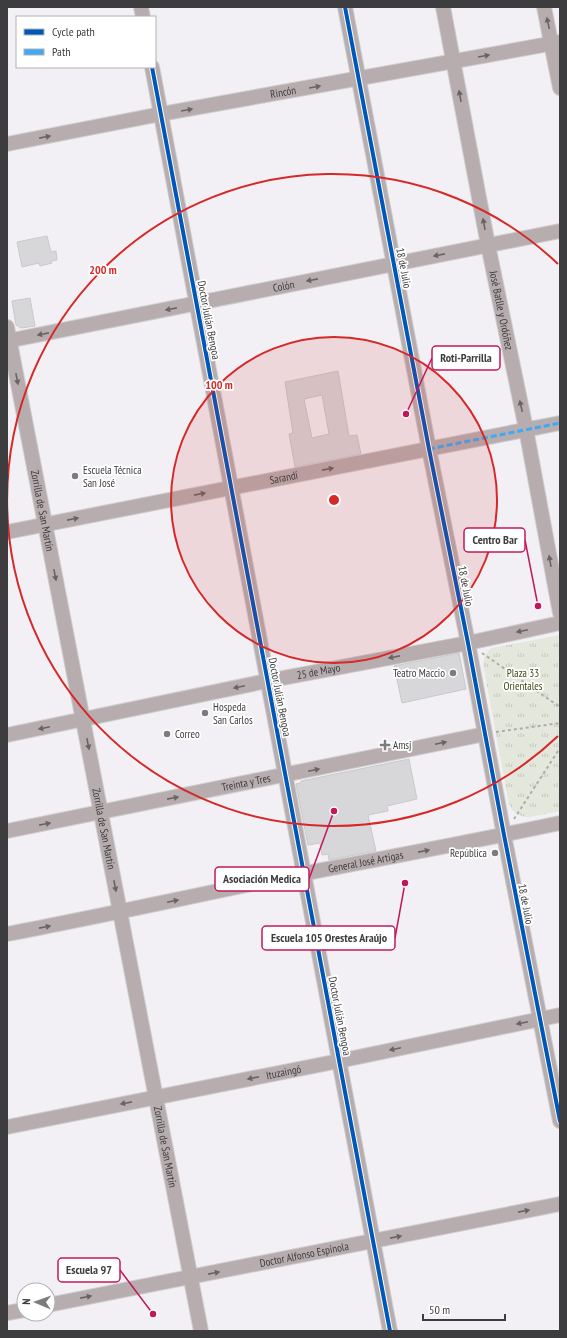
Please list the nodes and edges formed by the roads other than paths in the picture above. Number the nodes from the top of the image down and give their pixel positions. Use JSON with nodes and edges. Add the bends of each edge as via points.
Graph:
{"nodes":[{"id":1,"x":345,"y":7,"type":"edge"},
{"id":2,"x":443,"y":7,"type":"edge"},
{"id":3,"x":544,"y":7,"type":"edge"},
{"id":4,"x":556,"y":43,"type":"edge"},
{"id":5,"x":454,"y":62,"type":"junction"},
{"id":6,"x":152,"y":68,"type":"edge"},
{"id":7,"x":359,"y":79,"type":"junction"},
{"id":8,"x":560,"y":88,"type":"edge"},
{"id":9,"x":161,"y":114,"type":"junction"},
{"id":10,"x":7,"y":144,"type":"edge"},
{"id":11,"x":560,"y":231,"type":"edge"},
{"id":12,"x":488,"y":245,"type":"junction"},
{"id":13,"x":394,"y":264,"type":"junction"},
{"id":14,"x":197,"y":304,"type":"junction"},
{"id":15,"x":8,"y":336,"type":"edge"},
{"id":16,"x":560,"y":423,"type":"edge"},
{"id":17,"x":526,"y":429,"type":"junction"},
{"id":18,"x":429,"y":449,"type":"junction"},
{"id":19,"x":231,"y":488,"type":"junction"},
{"id":20,"x":46,"y":524,"type":"junction"},
{"id":21,"x":7,"y":532,"type":"edge"},
{"id":22,"x":560,"y":613,"type":"edge"},
{"id":23,"x":560,"y":623,"type":"edge"},
{"id":24,"x":468,"y":643,"type":"junction"},
{"id":25,"x":267,"y":681,"type":"junction"},
{"id":26,"x":83,"y":720,"type":"junction"},
{"id":27,"x":485,"y":734,"type":"junction"},
{"id":28,"x":7,"y":735,"type":"edge"},
{"id":29,"x":285,"y":776,"type":"junction"},
{"id":30,"x":101,"y":813,"type":"junction"},
{"id":31,"x":560,"y":823,"type":"edge"},
{"id":32,"x":7,"y":831,"type":"edge"},
{"id":33,"x":504,"y":835,"type":"junction"},
{"id":34,"x":304,"y":874,"type":"junction"},
{"id":35,"x":120,"y":912,"type":"junction"},
{"id":36,"x":7,"y":934,"type":"edge"},
{"id":37,"x":560,"y":1015,"type":"edge"},
{"id":38,"x":539,"y":1019,"type":"junction"},
{"id":39,"x":339,"y":1061,"type":"junction"},
{"id":40,"x":156,"y":1097,"type":"junction"},
{"id":41,"x":560,"y":1121,"type":"edge"},
{"id":42,"x":7,"y":1127,"type":"edge"},
{"id":43,"x":560,"y":1204,"type":"edge"},
{"id":44,"x":373,"y":1242,"type":"junction"},
{"id":45,"x":190,"y":1277,"type":"junction"},
{"id":46,"x":56,"y":1303,"type":"edge"},
{"id":47,"x":201,"y":1331,"type":"edge"},
{"id":48,"x":390,"y":1331,"type":"edge"}],
"edges":[{"from":1,"to":7,"type":"street","name":"18 de Julio"},
{"from":2,"to":5,"type":"street","name":"José Batlle y Ordóñez"},
{"from":4,"to":3,"type":"street","one_way":true},
{"from":5,"to":4,"type":"street","name":"Rincón","one_way":true},
{"from":4,"to":8,"type":"street"},
{"from":5,"to":7,"type":"street","name":"Rincón"},
{"from":12,"to":5,"type":"street","name":"José Batlle y Ordóñez","one_way":true},
{"from":6,"to":9,"type":"street","name":"Doctor Julián Bengoa"},
{"from":9,"to":7,"type":"street","name":"Rincón","one_way":true},
{"from":7,"to":13,"type":"street","name":"18 de Julio"},
{"from":10,"to":9,"type":"street","name":"Rincón","one_way":true},
{"from":9,"to":14,"type":"street","name":"Doctor Julián Bengoa"},
{"from":11,"to":12,"type":"street","name":"Colón"},
{"from":12,"to":13,"type":"street","name":"Colón","one_way":true},
{"from":17,"to":12,"type":"street","name":"José Batlle y Ordóñez","one_way":true},
{"from":13,"to":14,"type":"street","name":"Colón","one_way":true},
{"from":13,"to":18,"type":"street","name":"18 de Julio"},
{"from":14,"to":15,"type":"street","name":"Colón","one_way":true},
{"from":14,"to":19,"type":"street","name":"Doctor Julián Bengoa"},
{"from":15,"to":20,"type":"street","name":"Zorrilla de San Martín","one_way":true},
{"from":16,"to":17,"type":"street","name":"Sarandí"},
{"from":17,"to":18,"type":"street","name":"Sarandí"},
{"from":22,"to":17,"type":"street","name":"José Batlle y Ordóñez","one_way":true},
{"from":19,"to":18,"type":"street","name":"Sarandí","one_way":true},
{"from":18,"to":24,"type":"street","name":"18 de Julio"},
{"from":20,"to":19,"type":"street","name":"Sarandí","one_way":true},
{"from":19,"to":25,"type":"street","name":"Doctor Julián Bengoa"},
{"from":20,"to":21,"type":"street","name":"Sarandí"},
{"from":20,"to":26,"type":"street","name":"Zorrilla de San Martín","one_way":true},
{"from":23,"to":24,"type":"street","name":"25 de Mayo","one_way":true},
{"from":24,"to":25,"type":"street","name":"25 de Mayo","one_way":true},
{"from":24,"to":27,"type":"street","name":"18 de Julio"},
{"from":25,"to":26,"type":"street","name":"25 de Mayo","one_way":true},
{"from":25,"to":29,"type":"street","name":"Doctor Julián Bengoa"},
{"from":26,"to":28,"type":"street","name":"25 de Mayo","one_way":true},
{"from":26,"to":30,"type":"street","name":"Zorrilla de San Martín","one_way":true},
{"from":29,"to":27,"type":"street","name":"Treinta y Tres","one_way":true},
{"from":27,"to":33,"type":"street","name":"18 de Julio"},
{"from":30,"to":29,"type":"street","name":"Treinta y Tres","one_way":true},
{"from":29,"to":34,"type":"street","name":"Doctor Julián Bengoa"},
{"from":32,"to":30,"type":"street","name":"Treinta y Tres","one_way":true},
{"from":30,"to":35,"type":"street","name":"Zorrilla de San Martín","one_way":true},
{"from":31,"to":33,"type":"street","name":"General José Artigas"},
{"from":34,"to":33,"type":"street","name":"General José Artigas","one_way":true},
{"from":33,"to":38,"type":"street","name":"18 de Julio"},
{"from":35,"to":34,"type":"street","name":"General José Artigas","one_way":true},
{"from":34,"to":39,"type":"street","name":"Doctor Julián Bengoa"},
{"from":36,"to":35,"type":"street","name":"General José Artigas","one_way":true},
{"from":35,"to":40,"type":"street","name":"Zorrilla de San Martín"},
{"from":37,"to":38,"type":"street","name":"Ituzaingó"},
{"from":38,"to":39,"type":"street","name":"Ituzaingó","one_way":true},
{"from":38,"to":41,"type":"street","name":"18 de Julio"},
{"from":39,"to":40,"type":"street","name":"Ituzaingó","one_way":true},
{"from":39,"to":44,"type":"street","name":"Doctor Julián Bengoa"},
{"from":40,"to":42,"type":"street","name":"Ituzaingó","one_way":true},
{"from":40,"to":45,"type":"street","name":"Zorrilla de San Martín"},
{"from":44,"to":43,"type":"street","name":"Doctor Alfonso Espínola","one_way":true},
{"from":45,"to":44,"type":"street","name":"Doctor Alfonso Espínola","one_way":true},
{"from":44,"to":48,"type":"street","name":"Doctor Julián Bengoa"},
{"from":46,"to":45,"type":"street","name":"Doctor Alfonso Espínola","one_way":true},
{"from":45,"to":47,"type":"street","name":"Zorrilla de San Martín"}]}
